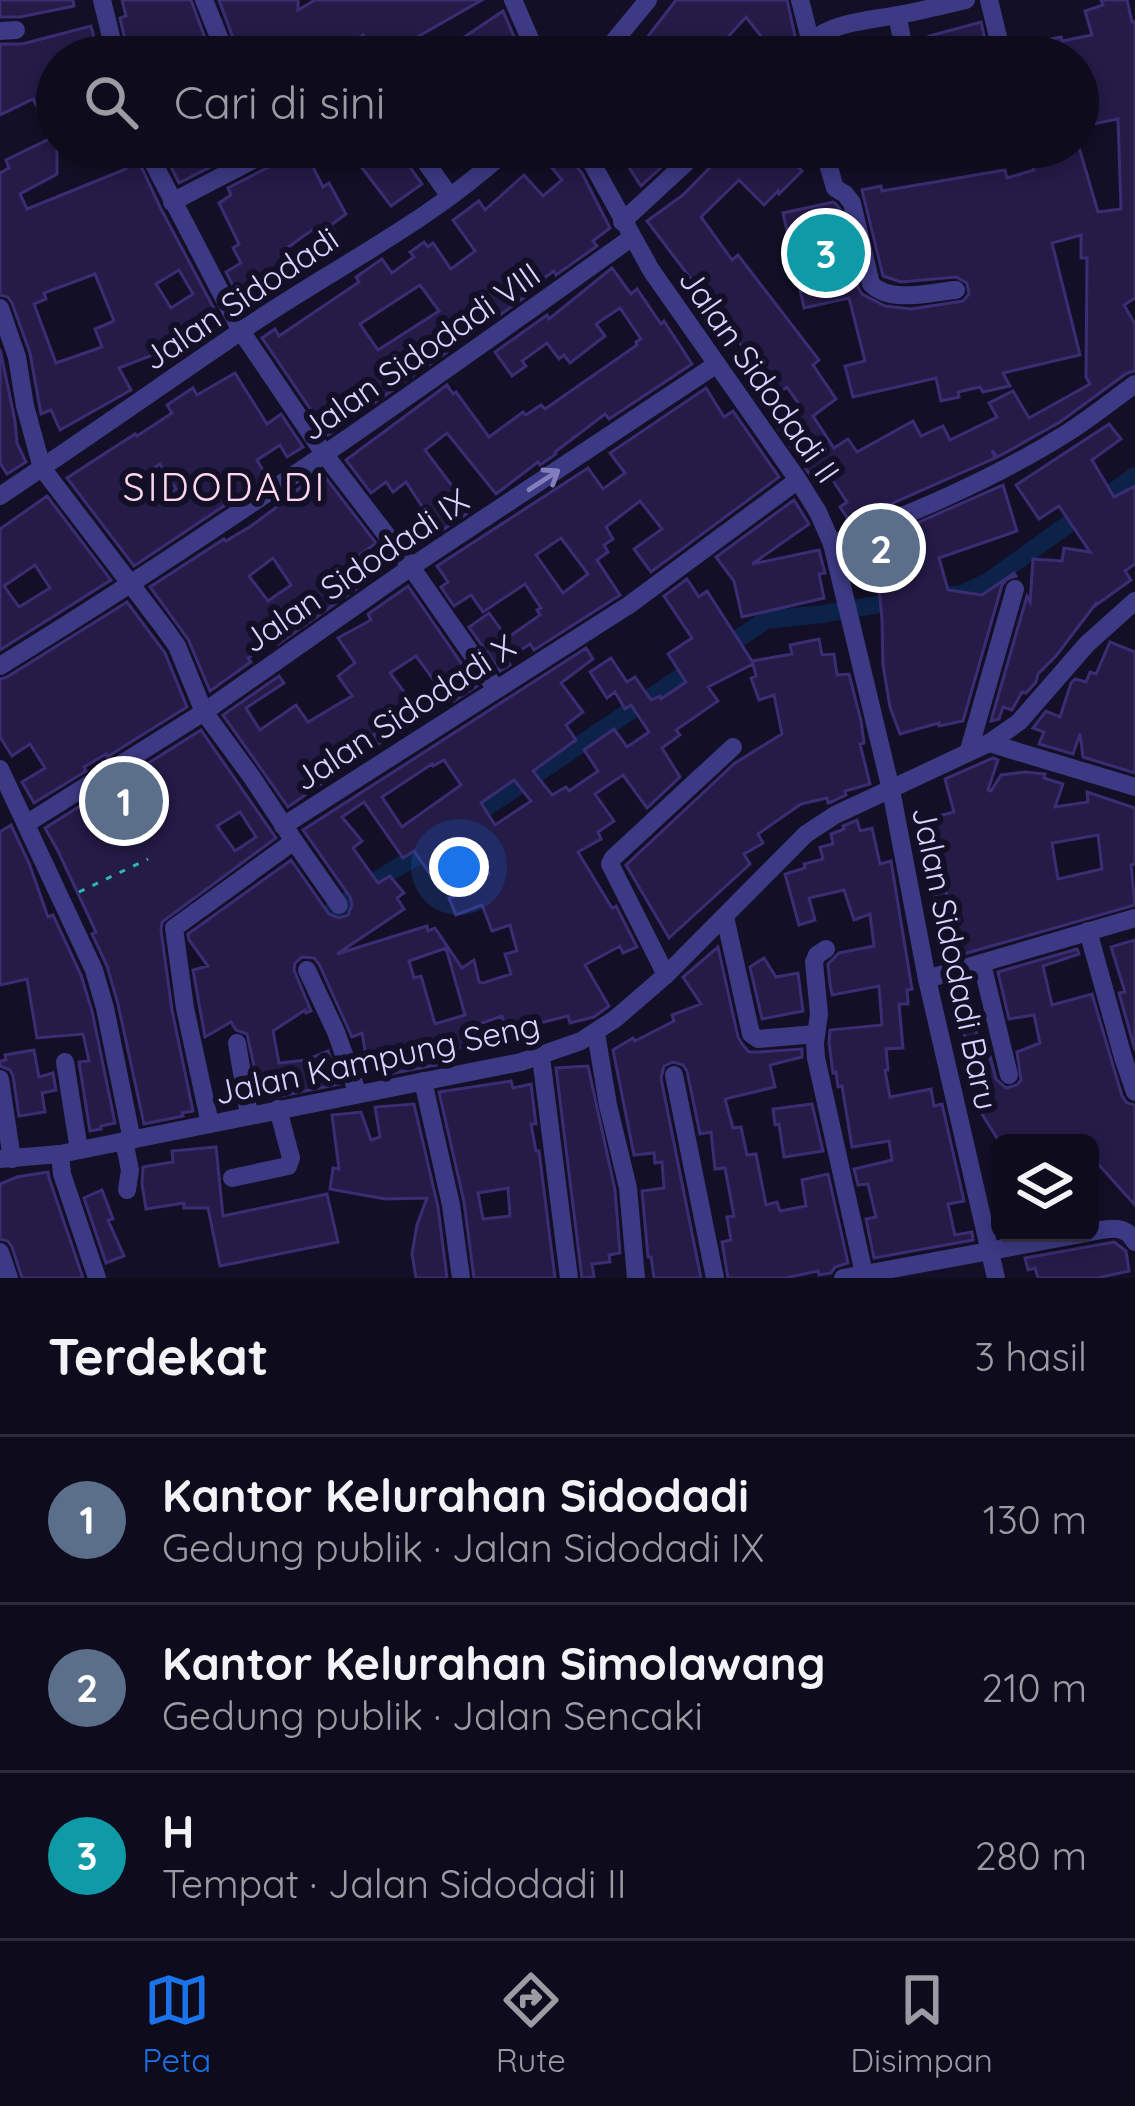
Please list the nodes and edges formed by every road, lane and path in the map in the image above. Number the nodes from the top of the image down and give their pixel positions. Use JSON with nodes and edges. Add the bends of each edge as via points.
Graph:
{"nodes":[{"id":1,"x":102,"y":0,"type":"edge"},
{"id":2,"x":203,"y":0,"type":"edge"},
{"id":3,"x":513,"y":0,"type":"edge"},
{"id":4,"x":648,"y":0,"type":"edge"},
{"id":5,"x":800,"y":0,"type":"edge"},
{"id":6,"x":966,"y":0,"type":"edge"},
{"id":7,"x":989,"y":0,"type":"edge"},
{"id":8,"x":897,"y":16,"type":"junction"},
{"id":9,"x":111,"y":36,"type":"edge"},
{"id":10,"x":218,"y":36,"type":"edge"},
{"id":11,"x":529,"y":36,"type":"edge"},
{"id":12,"x":618,"y":36,"type":"edge"},
{"id":13,"x":809,"y":36,"type":"edge"},
{"id":14,"x":818,"y":36,"type":"edge"},
{"id":15,"x":901,"y":36,"type":"edge"},
{"id":16,"x":998,"y":36,"type":"edge"},
{"id":17,"x":155,"y":168,"type":"edge"},
{"id":18,"x":235,"y":168,"type":"edge"},
{"id":19,"x":429,"y":168,"type":"edge"},
{"id":20,"x":483,"y":168,"type":"edge"},
{"id":21,"x":594,"y":168,"type":"edge"},
{"id":22,"x":684,"y":168,"type":"edge"},
{"id":23,"x":829,"y":168,"type":"edge"},
{"id":24,"x":448,"y":195,"type":"junction"},
{"id":25,"x":172,"y":202,"type":"junction"},
{"id":26,"x":627,"y":230,"type":"junction"},
{"id":27,"x":956,"y":290,"type":"dead end"},
{"id":28,"x":0,"y":308,"type":"edge"},
{"id":29,"x":241,"y":331,"type":"junction"},
{"id":30,"x":717,"y":364,"type":"junction"},
{"id":31,"x":1135,"y":384,"type":"edge"},
{"id":32,"x":326,"y":455,"type":"junction"},
{"id":33,"x":42,"y":468,"type":"junction"},
{"id":34,"x":798,"y":480,"type":"junction"},
{"id":35,"x":0,"y":496,"type":"edge"},
{"id":36,"x":832,"y":544,"type":"junction"},
{"id":37,"x":411,"y":567,"type":"junction"},
{"id":38,"x":132,"y":584,"type":"junction"},
{"id":39,"x":1015,"y":589,"type":"dead end"},
{"id":40,"x":1135,"y":602,"type":"edge"},
{"id":41,"x":0,"y":666,"type":"edge"},
{"id":42,"x":496,"y":689,"type":"junction"},
{"id":43,"x":204,"y":712,"type":"junction"},
{"id":44,"x":989,"y":743,"type":"junction"},
{"id":45,"x":733,"y":747,"type":"dead end"},
{"id":46,"x":969,"y":750,"type":"junction"},
{"id":47,"x":0,"y":769,"type":"edge"},
{"id":48,"x":1135,"y":787,"type":"edge"},
{"id":49,"x":891,"y":790,"type":"junction"},
{"id":50,"x":26,"y":824,"type":"junction"},
{"id":51,"x":288,"y":833,"type":"junction"},
{"id":52,"x":148,"y":859,"type":"dead end"},
{"id":53,"x":61,"y":900,"type":"junction"},
{"id":54,"x":339,"y":905,"type":"dead end"},
{"id":55,"x":725,"y":916,"type":"junction"},
{"id":56,"x":1135,"y":918,"type":"edge"},
{"id":57,"x":1088,"y":931,"type":"junction"},
{"id":58,"x":826,"y":949,"type":"dead end"},
{"id":59,"x":982,"y":964,"type":"junction"},
{"id":60,"x":307,"y":970,"type":"dead end"},
{"id":61,"x":666,"y":975,"type":"junction"},
{"id":62,"x":927,"y":979,"type":"junction"},
{"id":63,"x":596,"y":1033,"type":"junction"},
{"id":64,"x":816,"y":1034,"type":"junction"},
{"id":65,"x":237,"y":1043,"type":"dead end"},
{"id":66,"x":542,"y":1057,"type":"junction"},
{"id":67,"x":64,"y":1062,"type":"dead end"},
{"id":68,"x":1009,"y":1075,"type":"dead end"},
{"id":69,"x":674,"y":1076,"type":"dead end"},
{"id":70,"x":0,"y":1079,"type":"edge"},
{"id":71,"x":423,"y":1081,"type":"junction"},
{"id":72,"x":1135,"y":1092,"type":"edge"},
{"id":73,"x":358,"y":1094,"type":"junction"},
{"id":74,"x":278,"y":1109,"type":"junction"},
{"id":75,"x":249,"y":1114,"type":"junction"},
{"id":76,"x":210,"y":1124,"type":"junction"},
{"id":77,"x":128,"y":1140,"type":"junction"},
{"id":78,"x":69,"y":1152,"type":"junction"},
{"id":79,"x":6,"y":1159,"type":"edge"},
{"id":80,"x":232,"y":1178,"type":"dead end"},
{"id":81,"x":127,"y":1190,"type":"dead end"},
{"id":82,"x":1099,"y":1232,"type":"edge"},
{"id":83,"x":1038,"y":1242,"type":"edge"},
{"id":84,"x":1135,"y":1242,"type":"edge"},
{"id":85,"x":988,"y":1251,"type":"junction"},
{"id":86,"x":0,"y":1252,"type":"edge"},
{"id":87,"x":865,"y":1276,"type":"edge"},
{"id":88,"x":8,"y":1278,"type":"edge"},
{"id":89,"x":98,"y":1278,"type":"edge"},
{"id":90,"x":461,"y":1278,"type":"edge"},
{"id":91,"x":569,"y":1278,"type":"edge"},
{"id":92,"x":636,"y":1278,"type":"edge"},
{"id":93,"x":715,"y":1278,"type":"edge"},
{"id":94,"x":843,"y":1278,"type":"edge"},
{"id":95,"x":996,"y":1278,"type":"edge"}],
"edges":[{"from":1,"to":9,"type":"street"},
{"from":2,"to":10,"type":"street"},
{"from":3,"to":11,"type":"street"},
{"from":4,"to":12,"type":"street"},
{"from":5,"to":13,"type":"street"},
{"from":6,"to":8,"type":"street"},
{"from":7,"to":16,"type":"street"},
{"from":8,"to":14,"type":"street"},
{"from":8,"to":15,"type":"street"},
{"from":17,"to":25,"type":"street"},
{"from":18,"to":25,"type":"street"},
{"from":19,"to":24,"type":"street"},
{"from":20,"to":24,"type":"street","name":"Jalan Sidodadi"},
{"from":21,"to":26,"type":"street","name":"Jalan Sidodadi II"},
{"from":22,"to":26,"type":"street","name":"Jalan Sidodadi VIII"},
{"from":23,"to":27,"type":"street","via":[[835,188],[852,203],[880,294]]},
{"from":24,"to":29,"type":"street","name":"Jalan Sidodadi"},
{"from":25,"to":29,"type":"street"},
{"from":26,"to":30,"type":"street","name":"Jalan Sidodadi II"},
{"from":26,"to":32,"type":"street","name":"Jalan Sidodadi VIII"},
{"from":28,"to":33,"type":"street"},
{"from":29,"to":32,"type":"street"},
{"from":29,"to":33,"type":"street","name":"Jalan Sidodadi"},
{"from":30,"to":34,"type":"street","name":"Jalan Sidodadi II"},
{"from":37,"to":30,"type":"street","name":"Jalan Sidodadi IX","one_way":true},
{"from":31,"to":36,"type":"street","via":[[1069,432],[954,495]]},
{"from":32,"to":37,"type":"street"},
{"from":32,"to":38,"type":"street","name":"Jalan Sidodadi VIII"},
{"from":33,"to":35,"type":"street","name":"Jalan Sidodadi"},
{"from":33,"to":38,"type":"street"},
{"from":34,"to":36,"type":"street","name":"Jalan Sidodadi II"},
{"from":34,"to":42,"type":"street","name":"Jalan Sidodadi X","via":[[629,605]]},
{"from":36,"to":49,"type":"street","name":"Jalan Sidodadi II"},
{"from":37,"to":42,"type":"street"},
{"from":37,"to":43,"type":"street","name":"Jalan Sidodadi IX"},
{"from":38,"to":41,"type":"street","name":"Jalan Sidodadi VIII"},
{"from":38,"to":43,"type":"street","via":[[177,646]]},
{"from":39,"to":46,"type":"street"},
{"from":40,"to":44,"type":"street"},
{"from":42,"to":51,"type":"street","name":"Jalan Sidodadi X"},
{"from":43,"to":50,"type":"street","name":"Jalan Sidodadi IX"},
{"from":43,"to":51,"type":"street"},
{"from":44,"to":46,"type":"street","name":"Jalan Kampung Seng"},
{"from":44,"to":48,"type":"street"},
{"from":45,"to":61,"type":"street","via":[[610,864]]},
{"from":46,"to":49,"type":"street","name":"Jalan Kampung Seng"},
{"from":47,"to":50,"type":"street"},
{"from":49,"to":55,"type":"street","name":"Jalan Kampung Seng","via":[[806,834]]},
{"from":49,"to":62,"type":"street","name":"Jalan Sidodadi Baru"},
{"from":50,"to":53,"type":"street"},
{"from":51,"to":54,"type":"street"},
{"from":51,"to":76,"type":"street","name":"Jalan Sidodadi X","via":[[174,928]]},
{"from":52,"to":53,"type":"path"},
{"from":53,"to":77,"type":"street","via":[[94,970]]},
{"from":55,"to":61,"type":"street","name":"Jalan Kampung Seng"},
{"from":55,"to":64,"type":"street","via":[[751,1034]]},
{"from":56,"to":57,"type":"street"},
{"from":57,"to":59,"type":"street"},
{"from":57,"to":72,"type":"street"},
{"from":58,"to":64,"type":"street","via":[[814,962]]},
{"from":59,"to":62,"type":"street"},
{"from":59,"to":68,"type":"street"},
{"from":60,"to":73,"type":"street"},
{"from":61,"to":63,"type":"street","name":"Jalan Kampung Seng"},
{"from":62,"to":85,"type":"street","name":"Jalan Sidodadi Baru"},
{"from":63,"to":66,"type":"street","name":"Jalan Kampung Seng"},
{"from":63,"to":92,"type":"street","via":[[628,1188]]},
{"from":64,"to":87,"type":"street"},
{"from":65,"to":75,"type":"street"},
{"from":66,"to":71,"type":"street","name":"Jalan Kampung Seng"},
{"from":66,"to":91,"type":"street"},
{"from":67,"to":78,"type":"street"},
{"from":69,"to":93,"type":"street"},
{"from":70,"to":79,"type":"street"},
{"from":71,"to":73,"type":"street","name":"Jalan Kampung Seng"},
{"from":71,"to":90,"type":"street"},
{"from":73,"to":74,"type":"street","name":"Jalan Kampung Seng"},
{"from":74,"to":75,"type":"street","name":"Jalan Kampung Seng"},
{"from":74,"to":80,"type":"street","via":[[291,1163]]},
{"from":75,"to":76,"type":"street","name":"Jalan Kampung Seng"},
{"from":76,"to":77,"type":"street","name":"Jalan Kampung Seng"},
{"from":77,"to":78,"type":"street","name":"Jalan Kampung Seng"},
{"from":77,"to":81,"type":"street"},
{"from":78,"to":79,"type":"street","name":"Jalan Kampung Seng"},
{"from":78,"to":89,"type":"street","via":[[62,1174]]},
{"from":82,"to":84,"type":"street","via":[[1121,1229]]},
{"from":83,"to":85,"type":"street"},
{"from":85,"to":87,"type":"street"},
{"from":85,"to":95,"type":"street","name":"Jalan Sidodadi Baru"},
{"from":86,"to":88,"type":"street"},
{"from":87,"to":94,"type":"street"}]}
